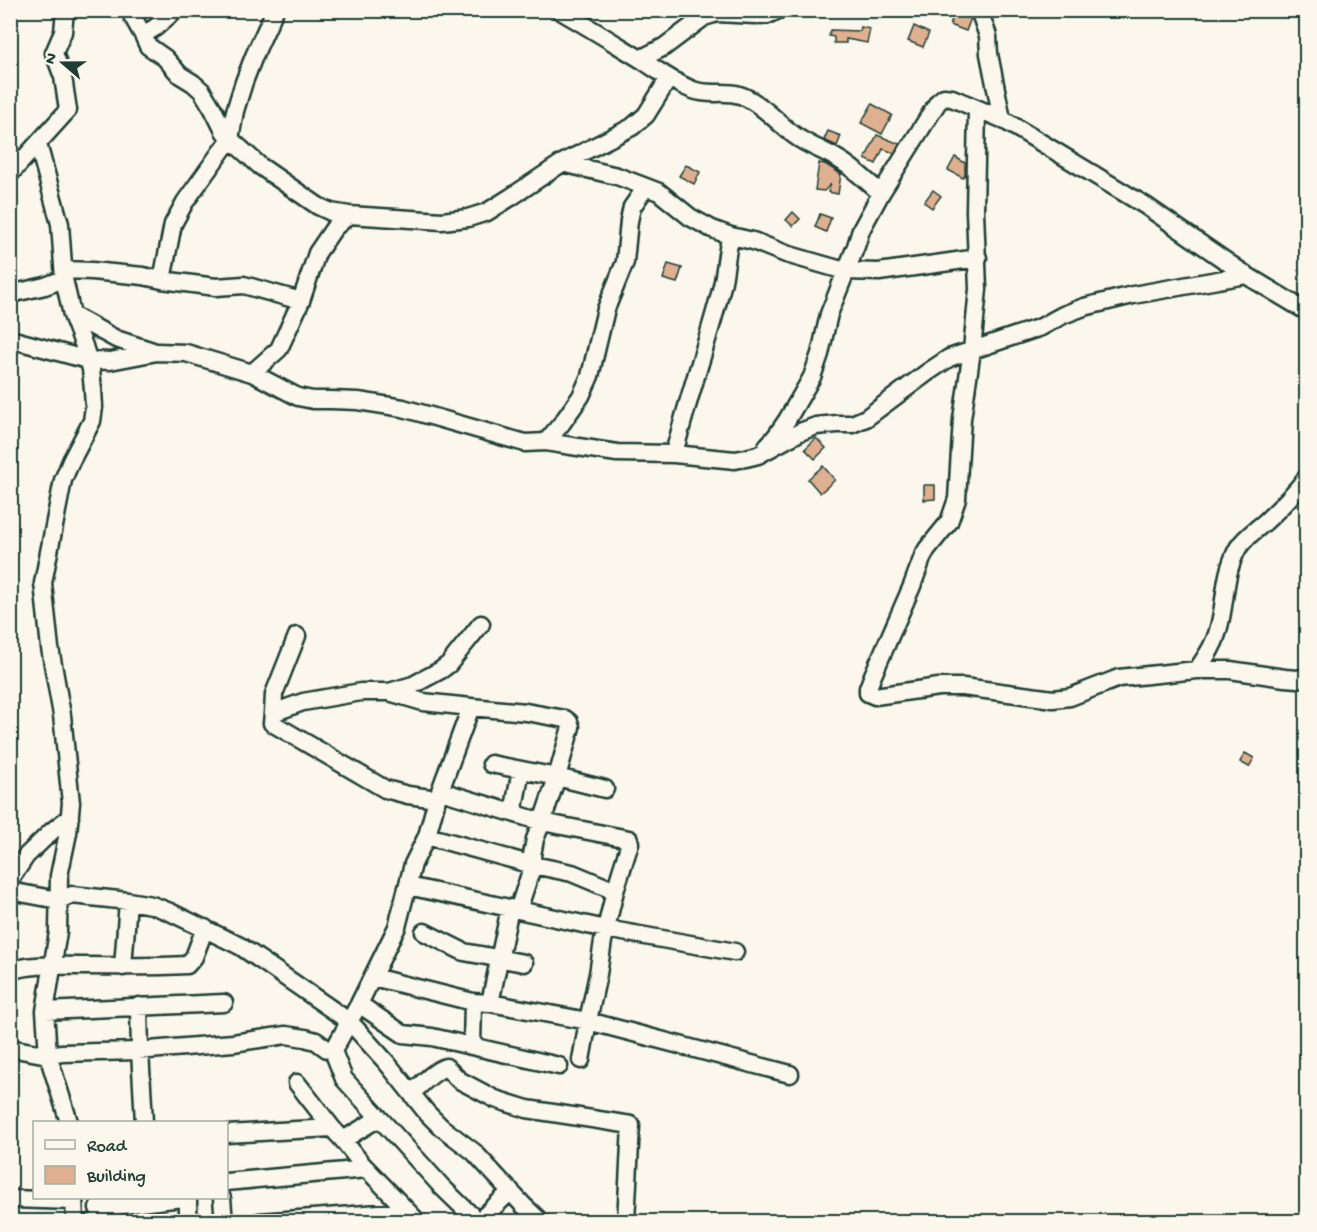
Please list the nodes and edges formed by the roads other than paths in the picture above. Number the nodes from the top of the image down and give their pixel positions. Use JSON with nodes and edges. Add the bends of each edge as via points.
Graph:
{"nodes":[{"id":1,"x":65,"y":10,"type":"edge"},
{"id":2,"x":129,"y":10,"type":"edge"},
{"id":3,"x":175,"y":10,"type":"edge"},
{"id":4,"x":275,"y":10,"type":"edge"},
{"id":5,"x":559,"y":10,"type":"edge"},
{"id":6,"x":779,"y":10,"type":"edge"},
{"id":7,"x":979,"y":10,"type":"edge"},
{"id":8,"x":716,"y":12,"type":"edge"},
{"id":9,"x":143,"y":35,"type":"junction"},
{"id":10,"x":640,"y":59,"type":"junction"},
{"id":11,"x":669,"y":78,"type":"junction"},
{"id":12,"x":977,"y":109,"type":"junction"},
{"id":13,"x":1002,"y":119,"type":"junction"},
{"id":14,"x":230,"y":139,"type":"junction"},
{"id":15,"x":38,"y":144,"type":"junction"},
{"id":16,"x":562,"y":163,"type":"junction"},
{"id":17,"x":10,"y":174,"type":"edge"},
{"id":18,"x":646,"y":187,"type":"junction"},
{"id":19,"x":881,"y":193,"type":"junction"},
{"id":20,"x":349,"y":215,"type":"junction"},
{"id":21,"x":731,"y":236,"type":"junction"},
{"id":22,"x":978,"y":258,"type":"junction"},
{"id":23,"x":846,"y":271,"type":"junction"},
{"id":24,"x":64,"y":275,"type":"junction"},
{"id":25,"x":1246,"y":275,"type":"junction"},
{"id":26,"x":162,"y":280,"type":"junction"},
{"id":27,"x":10,"y":294,"type":"edge"},
{"id":28,"x":301,"y":302,"type":"junction"},
{"id":29,"x":1306,"y":311,"type":"edge"},
{"id":30,"x":72,"y":315,"type":"junction"},
{"id":31,"x":10,"y":339,"type":"edge"},
{"id":32,"x":972,"y":350,"type":"junction"},
{"id":33,"x":157,"y":352,"type":"junction"},
{"id":34,"x":88,"y":360,"type":"junction"},
{"id":35,"x":252,"y":373,"type":"junction"},
{"id":36,"x":546,"y":442,"type":"junction"},
{"id":37,"x":674,"y":454,"type":"junction"},
{"id":38,"x":758,"y":455,"type":"junction"},
{"id":39,"x":1306,"y":478,"type":"edge"},
{"id":40,"x":481,"y":624,"type":"dead end"},
{"id":41,"x":297,"y":636,"type":"dead end"},
{"id":42,"x":1197,"y":670,"type":"junction"},
{"id":43,"x":1306,"y":677,"type":"edge"},
{"id":44,"x":388,"y":692,"type":"junction"},
{"id":45,"x":471,"y":707,"type":"junction"},
{"id":46,"x":273,"y":713,"type":"junction"},
{"id":47,"x":491,"y":764,"type":"dead end"},
{"id":48,"x":521,"y":770,"type":"junction"},
{"id":49,"x":557,"y":777,"type":"junction"},
{"id":50,"x":605,"y":789,"type":"dead end"},
{"id":51,"x":439,"y":795,"type":"junction"},
{"id":52,"x":513,"y":813,"type":"junction"},
{"id":53,"x":70,"y":817,"type":"junction"},
{"id":54,"x":542,"y":822,"type":"junction"},
{"id":55,"x":427,"y":836,"type":"junction"},
{"id":56,"x":18,"y":856,"type":"edge"},
{"id":57,"x":533,"y":865,"type":"junction"},
{"id":58,"x":10,"y":880,"type":"edge"},
{"id":59,"x":408,"y":886,"type":"junction"},
{"id":60,"x":10,"y":891,"type":"edge"},
{"id":61,"x":615,"y":891,"type":"junction"},
{"id":62,"x":58,"y":900,"type":"junction"},
{"id":63,"x":128,"y":901,"type":"junction"},
{"id":64,"x":514,"y":909,"type":"junction"},
{"id":65,"x":205,"y":928,"type":"junction"},
{"id":66,"x":606,"y":929,"type":"junction"},
{"id":67,"x":424,"y":932,"type":"dead end"},
{"id":68,"x":735,"y":952,"type":"dead end"},
{"id":69,"x":499,"y":958,"type":"junction"},
{"id":70,"x":524,"y":963,"type":"dead end"},
{"id":71,"x":52,"y":966,"type":"junction"},
{"id":72,"x":123,"y":967,"type":"junction"},
{"id":73,"x":10,"y":970,"type":"edge"},
{"id":74,"x":373,"y":978,"type":"junction"},
{"id":75,"x":473,"y":1002,"type":"junction"},
{"id":76,"x":224,"y":1003,"type":"dead end"},
{"id":77,"x":490,"y":1003,"type":"junction"},
{"id":78,"x":359,"y":1004,"type":"junction"},
{"id":79,"x":139,"y":1006,"type":"junction"},
{"id":80,"x":45,"y":1011,"type":"junction"},
{"id":81,"x":588,"y":1021,"type":"junction"},
{"id":82,"x":350,"y":1022,"type":"junction"},
{"id":83,"x":472,"y":1046,"type":"junction"},
{"id":84,"x":10,"y":1048,"type":"edge"},
{"id":85,"x":333,"y":1050,"type":"junction"},
{"id":86,"x":140,"y":1051,"type":"junction"},
{"id":87,"x":48,"y":1055,"type":"junction"},
{"id":88,"x":581,"y":1060,"type":"dead end"},
{"id":89,"x":560,"y":1066,"type":"dead end"},
{"id":90,"x":790,"y":1074,"type":"dead end"},
{"id":91,"x":297,"y":1083,"type":"dead end"},
{"id":92,"x":412,"y":1093,"type":"junction"},
{"id":93,"x":379,"y":1118,"type":"junction"},
{"id":94,"x":69,"y":1121,"type":"edge"},
{"id":95,"x":144,"y":1121,"type":"edge"},
{"id":96,"x":228,"y":1134,"type":"edge"},
{"id":97,"x":337,"y":1134,"type":"junction"},
{"id":98,"x":367,"y":1169,"type":"junction"},
{"id":99,"x":228,"y":1182,"type":"edge"},
{"id":100,"x":511,"y":1191,"type":"junction"},
{"id":101,"x":11,"y":1199,"type":"edge"},
{"id":102,"x":73,"y":1199,"type":"edge"},
{"id":103,"x":172,"y":1199,"type":"edge"},
{"id":104,"x":188,"y":1199,"type":"edge"},
{"id":105,"x":222,"y":1199,"type":"edge"},
{"id":106,"x":98,"y":1214,"type":"edge"},
{"id":107,"x":412,"y":1216,"type":"edge"},
{"id":108,"x":75,"y":1221,"type":"edge"},
{"id":109,"x":188,"y":1221,"type":"edge"},
{"id":110,"x":224,"y":1221,"type":"edge"},
{"id":111,"x":259,"y":1221,"type":"edge"},
{"id":112,"x":541,"y":1221,"type":"edge"},
{"id":113,"x":626,"y":1221,"type":"edge"}],
"edges":[{"from":1,"to":15,"type":"street","via":[[63,32],[54,53],[63,77],[68,110]]},
{"from":2,"to":9,"type":"street"},
{"from":3,"to":9,"type":"street"},
{"from":4,"to":14,"type":"street","via":[[244,82]]},
{"from":5,"to":10,"type":"street"},
{"from":6,"to":8,"type":"street","via":[[767,15]]},
{"from":7,"to":13,"type":"street","via":[[988,36]]},
{"from":8,"to":10,"type":"street"},
{"from":9,"to":14,"type":"street","via":[[148,46],[202,91]]},
{"from":10,"to":11,"type":"street"},
{"from":11,"to":16,"type":"street","via":[[646,115],[632,127]]},
{"from":11,"to":19,"type":"street","via":[[699,92],[734,93],[747,98],[795,136],[847,164]]},
{"from":12,"to":13,"type":"street"},
{"from":12,"to":19,"type":"street","via":[[947,97],[941,99]]},
{"from":12,"to":22,"type":"street"},
{"from":13,"to":25,"type":"street","via":[[1146,206]]},
{"from":14,"to":20,"type":"street","via":[[260,166],[318,207]]},
{"from":14,"to":26,"type":"street","via":[[173,224]]},
{"from":15,"to":17,"type":"street"},
{"from":15,"to":24,"type":"street","via":[[60,224]]},
{"from":16,"to":18,"type":"street"},
{"from":16,"to":20,"type":"street","via":[[487,212],[468,218],[442,221]]},
{"from":18,"to":21,"type":"street","via":[[690,217]]},
{"from":18,"to":36,"type":"street","via":[[632,207],[625,262],[606,309],[590,376],[581,396]]},
{"from":19,"to":23,"type":"street","via":[[861,230]]},
{"from":20,"to":28,"type":"street","via":[[334,228],[317,253]]},
{"from":21,"to":23,"type":"street"},
{"from":21,"to":37,"type":"street","via":[[722,286]]},
{"from":22,"to":23,"type":"street","via":[[879,272]]},
{"from":22,"to":32,"type":"street"},
{"from":23,"to":38,"type":"street","via":[[829,314],[812,377],[776,436]]},
{"from":24,"to":26,"type":"street","via":[[92,271]]},
{"from":24,"to":27,"type":"street","via":[[45,286]]},
{"from":24,"to":30,"type":"street"},
{"from":25,"to":29,"type":"street"},
{"from":25,"to":32,"type":"street","via":[[1084,307],[1041,327]]},
{"from":26,"to":28,"type":"street","via":[[216,287],[244,285]]},
{"from":28,"to":35,"type":"street","via":[[279,349]]},
{"from":30,"to":33,"type":"street","via":[[116,339]]},
{"from":30,"to":34,"type":"street"},
{"from":31,"to":34,"type":"street"},
{"from":32,"to":38,"type":"street","via":[[949,358],[866,418],[852,424],[816,426]]},
{"from":32,"to":42,"type":"street","via":[[954,509],[923,556],[868,693],[875,696],[963,687],[1053,699],[1070,697],[1119,678]]},
{"from":33,"to":34,"type":"street","via":[[110,361]]},
{"from":33,"to":35,"type":"street","via":[[186,353]]},
{"from":34,"to":53,"type":"street","via":[[93,390],[92,421],[63,480],[43,583],[62,715]]},
{"from":35,"to":36,"type":"street","via":[[298,397],[404,408],[525,443]]},
{"from":36,"to":37,"type":"street","via":[[617,453]]},
{"from":37,"to":38,"type":"street","via":[[735,460]]},
{"from":39,"to":42,"type":"street","via":[[1296,493],[1239,546],[1225,584],[1218,633]]},
{"from":40,"to":44,"type":"street","via":[[441,670],[413,685]]},
{"from":41,"to":46,"type":"street","via":[[274,694]]},
{"from":42,"to":43,"type":"street"},
{"from":44,"to":45,"type":"street","via":[[423,702]]},
{"from":44,"to":46,"type":"street","via":[[321,698]]},
{"from":45,"to":49,"type":"street","via":[[526,712],[569,722],[571,728]]},
{"from":45,"to":51,"type":"street"},
{"from":46,"to":51,"type":"street","via":[[272,723],[385,789],[408,795]]},
{"from":47,"to":48,"type":"street"},
{"from":48,"to":49,"type":"street"},
{"from":48,"to":52,"type":"street"},
{"from":49,"to":50,"type":"street"},
{"from":49,"to":54,"type":"street"},
{"from":51,"to":52,"type":"street"},
{"from":51,"to":55,"type":"street"},
{"from":52,"to":54,"type":"street"},
{"from":53,"to":56,"type":"street"},
{"from":53,"to":62,"type":"street"},
{"from":54,"to":57,"type":"street","via":[[535,839]]},
{"from":54,"to":61,"type":"street","via":[[629,839]]},
{"from":55,"to":57,"type":"street"},
{"from":55,"to":59,"type":"street","via":[[413,864]]},
{"from":56,"to":58,"type":"street"},
{"from":57,"to":61,"type":"street","via":[[572,873]]},
{"from":57,"to":64,"type":"street"},
{"from":59,"to":64,"type":"street"},
{"from":59,"to":74,"type":"street","via":[[397,927]]},
{"from":60,"to":62,"type":"street"},
{"from":61,"to":66,"type":"street"},
{"from":62,"to":63,"type":"street","via":[[72,895]]},
{"from":62,"to":71,"type":"street"},
{"from":63,"to":65,"type":"street","via":[[152,905]]},
{"from":63,"to":72,"type":"street"},
{"from":64,"to":66,"type":"street"},
{"from":64,"to":69,"type":"street"},
{"from":65,"to":72,"type":"street","via":[[187,965]]},
{"from":65,"to":82,"type":"street","via":[[240,946]]},
{"from":66,"to":68,"type":"street"},
{"from":66,"to":81,"type":"street"},
{"from":67,"to":69,"type":"street","via":[[464,952]]},
{"from":69,"to":70,"type":"street"},
{"from":69,"to":77,"type":"street"},
{"from":71,"to":72,"type":"street"},
{"from":71,"to":73,"type":"street"},
{"from":71,"to":80,"type":"street"},
{"from":74,"to":75,"type":"street"},
{"from":74,"to":78,"type":"street"},
{"from":75,"to":77,"type":"street"},
{"from":75,"to":83,"type":"street"},
{"from":76,"to":79,"type":"street"},
{"from":77,"to":81,"type":"street"},
{"from":78,"to":82,"type":"street"},
{"from":78,"to":83,"type":"street","via":[[403,1034]]},
{"from":79,"to":80,"type":"street"},
{"from":79,"to":86,"type":"street"},
{"from":80,"to":87,"type":"street"},
{"from":81,"to":88,"type":"street"},
{"from":81,"to":90,"type":"street"},
{"from":82,"to":85,"type":"street"},
{"from":82,"to":92,"type":"street"},
{"from":83,"to":89,"type":"street"},
{"from":84,"to":87,"type":"street"},
{"from":85,"to":86,"type":"street","via":[[316,1041],[286,1035]]},
{"from":85,"to":93,"type":"street","via":[[344,1079]]},
{"from":86,"to":87,"type":"street"},
{"from":86,"to":95,"type":"street"},
{"from":87,"to":94,"type":"street"},
{"from":91,"to":97,"type":"street"},
{"from":92,"to":100,"type":"street","via":[[441,1127],[474,1152]]},
{"from":92,"to":113,"type":"street","via":[[446,1067],[459,1080],[495,1099],[527,1109],[631,1125]]},
{"from":93,"to":97,"type":"street"},
{"from":93,"to":100,"type":"street","via":[[474,1218],[480,1220]]},
{"from":96,"to":97,"type":"street"},
{"from":97,"to":98,"type":"street"},
{"from":98,"to":99,"type":"street"},
{"from":98,"to":107,"type":"street"},
{"from":100,"to":112,"type":"street"},
{"from":101,"to":102,"type":"street"},
{"from":102,"to":108,"type":"street"},
{"from":103,"to":106,"type":"street"},
{"from":104,"to":109,"type":"street"},
{"from":105,"to":110,"type":"street"},
{"from":107,"to":111,"type":"street"}]}
